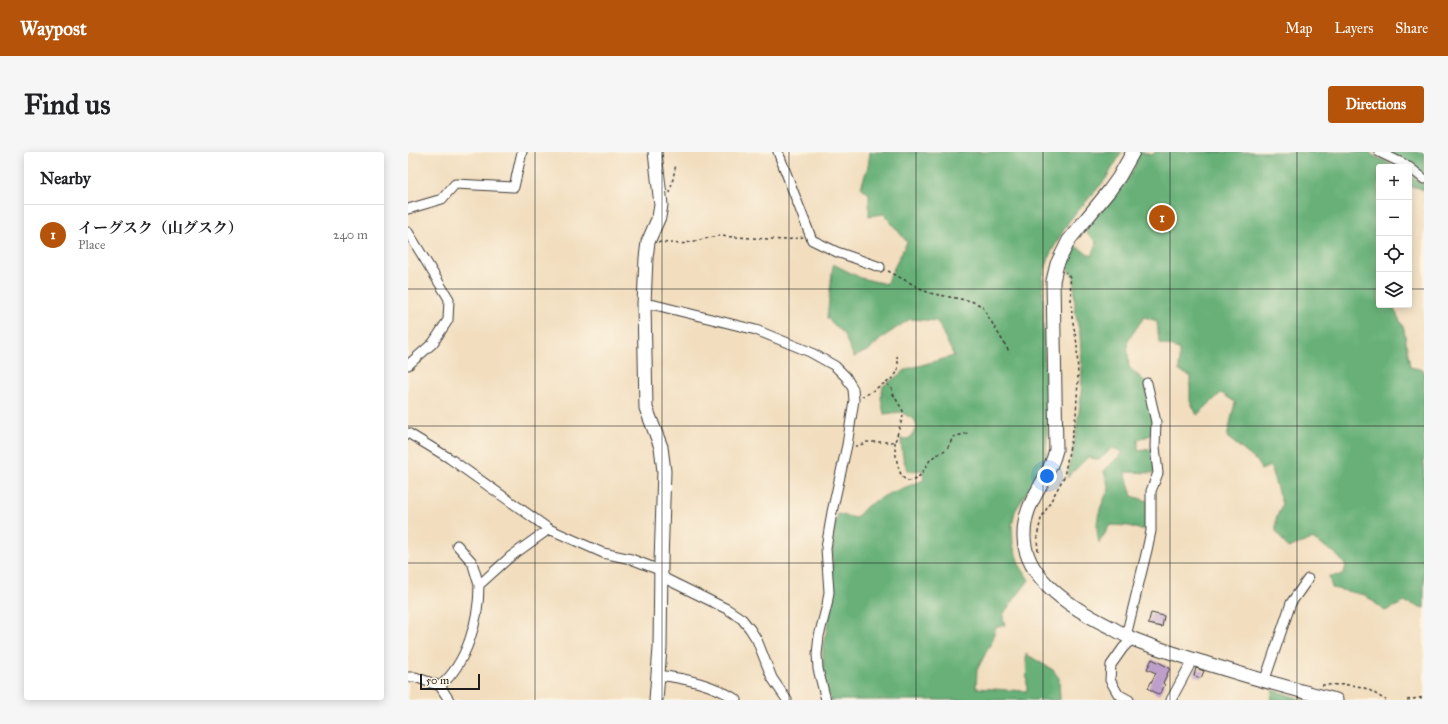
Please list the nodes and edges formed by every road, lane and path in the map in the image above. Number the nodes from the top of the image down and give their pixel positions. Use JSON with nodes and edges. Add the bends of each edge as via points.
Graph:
{"nodes":[{"id":1,"x":522,"y":152,"type":"edge"},
{"id":2,"x":655,"y":152,"type":"edge"},
{"id":3,"x":778,"y":152,"type":"edge"},
{"id":4,"x":1133,"y":152,"type":"edge"},
{"id":5,"x":1379,"y":152,"type":"edge"},
{"id":6,"x":676,"y":164,"type":"dead end"},
{"id":7,"x":1404,"y":164,"type":"edge"},
{"id":8,"x":1412,"y":169,"type":"edge"},
{"id":9,"x":1424,"y":179,"type":"edge"},
{"id":10,"x":661,"y":205,"type":"junction"},
{"id":11,"x":408,"y":209,"type":"edge"},
{"id":12,"x":408,"y":232,"type":"edge"},
{"id":13,"x":810,"y":236,"type":"junction"},
{"id":14,"x":648,"y":242,"type":"junction"},
{"id":15,"x":880,"y":267,"type":"joint"},
{"id":16,"x":644,"y":304,"type":"junction"},
{"id":17,"x":1010,"y":353,"type":"dead end"},
{"id":18,"x":897,"y":356,"type":"dead end"},
{"id":19,"x":408,"y":365,"type":"edge"},
{"id":20,"x":886,"y":383,"type":"junction"},
{"id":21,"x":1147,"y":383,"type":"dead end"},
{"id":22,"x":854,"y":397,"type":"junction"},
{"id":23,"x":408,"y":433,"type":"edge"},
{"id":24,"x":968,"y":433,"type":"dead end"},
{"id":25,"x":895,"y":442,"type":"junction"},
{"id":26,"x":847,"y":445,"type":"junction"},
{"id":27,"x":549,"y":529,"type":"junction"},
{"id":28,"x":458,"y":545,"type":"dead end"},
{"id":29,"x":661,"y":574,"type":"junction"},
{"id":30,"x":1308,"y":579,"type":"dead end"},
{"id":31,"x":479,"y":585,"type":"junction"},
{"id":32,"x":1129,"y":638,"type":"junction"},
{"id":33,"x":1193,"y":659,"type":"junction"},
{"id":34,"x":659,"y":675,"type":"junction"},
{"id":35,"x":408,"y":677,"type":"edge"},
{"id":36,"x":1264,"y":682,"type":"junction"},
{"id":37,"x":1316,"y":685,"type":"dead end"},
{"id":38,"x":440,"y":686,"type":"junction"},
{"id":39,"x":1424,"y":697,"type":"edge"},
{"id":40,"x":449,"y":700,"type":"edge"},
{"id":41,"x":656,"y":700,"type":"edge"},
{"id":42,"x":737,"y":700,"type":"edge"},
{"id":43,"x":787,"y":700,"type":"edge"},
{"id":44,"x":826,"y":700,"type":"edge"},
{"id":45,"x":1129,"y":700,"type":"edge"},
{"id":46,"x":1171,"y":700,"type":"edge"},
{"id":47,"x":1336,"y":700,"type":"edge"},
{"id":48,"x":1386,"y":700,"type":"edge"},
{"id":49,"x":1407,"y":700,"type":"edge"}],
"edges":[{"from":1,"to":11,"type":"street","via":[[514,187],[455,184],[442,198]]},
{"from":2,"to":10,"type":"street"},
{"from":3,"to":13,"type":"street"},
{"from":4,"to":32,"type":"street","via":[[1116,181],[1069,240],[1057,264],[1052,300],[1056,450],[1050,468],[1030,504],[1025,518],[1024,538],[1029,560],[1047,585],[1092,618]]},
{"from":5,"to":7,"type":"street"},
{"from":6,"to":10,"type":"path","via":[[670,195]]},
{"from":8,"to":9,"type":"street"},
{"from":10,"to":14,"type":"street","via":[[659,217]]},
{"from":12,"to":19,"type":"street","via":[[450,299],[448,320],[433,343]]},
{"from":13,"to":14,"type":"path","via":[[786,240],[718,236],[681,244]]},
{"from":13,"to":15,"type":"street","via":[[812,240],[837,252]]},
{"from":14,"to":16,"type":"street"},
{"from":15,"to":17,"type":"path","via":[[929,293],[971,301],[982,306]]},
{"from":16,"to":22,"type":"street","via":[[756,330],[810,352],[828,362],[846,377]]},
{"from":16,"to":29,"type":"street","via":[[646,408],[660,447],[664,471]]},
{"from":18,"to":20,"type":"path","via":[[898,371]]},
{"from":20,"to":22,"type":"path","via":[[864,396]]},
{"from":20,"to":25,"type":"path","via":[[892,389],[903,411]]},
{"from":21,"to":32,"type":"street","via":[[1156,422],[1158,473],[1151,491],[1151,531]]},
{"from":22,"to":26,"type":"street"},
{"from":23,"to":27,"type":"street","via":[[449,458]]},
{"from":24,"to":25,"type":"path","via":[[953,437],[946,450],[932,459],[918,478],[911,481],[902,476],[898,468]]},
{"from":25,"to":26,"type":"path"},
{"from":26,"to":44,"type":"street","via":[[826,548],[829,592],[817,654]]},
{"from":27,"to":29,"type":"street","via":[[603,553],[651,566]]},
{"from":27,"to":31,"type":"street","via":[[510,557]]},
{"from":28,"to":31,"type":"street","via":[[472,562]]},
{"from":29,"to":34,"type":"street"},
{"from":29,"to":43,"type":"street","via":[[742,619],[757,640],[772,678]]},
{"from":30,"to":36,"type":"street","via":[[1291,603]]},
{"from":31,"to":38,"type":"street","via":[[476,617],[471,634],[455,671]]},
{"from":32,"to":33,"type":"street"},
{"from":32,"to":45,"type":"street","via":[[1111,665],[1110,680],[1118,694]]},
{"from":33,"to":36,"type":"street"},
{"from":33,"to":46,"type":"street"},
{"from":34,"to":41,"type":"street"},
{"from":34,"to":42,"type":"street","via":[[696,681]]},
{"from":35,"to":38,"type":"street"},
{"from":36,"to":47,"type":"street"},
{"from":37,"to":48,"type":"path","via":[[1357,685]]},
{"from":38,"to":40,"type":"street"},
{"from":39,"to":49,"type":"path"}]}
